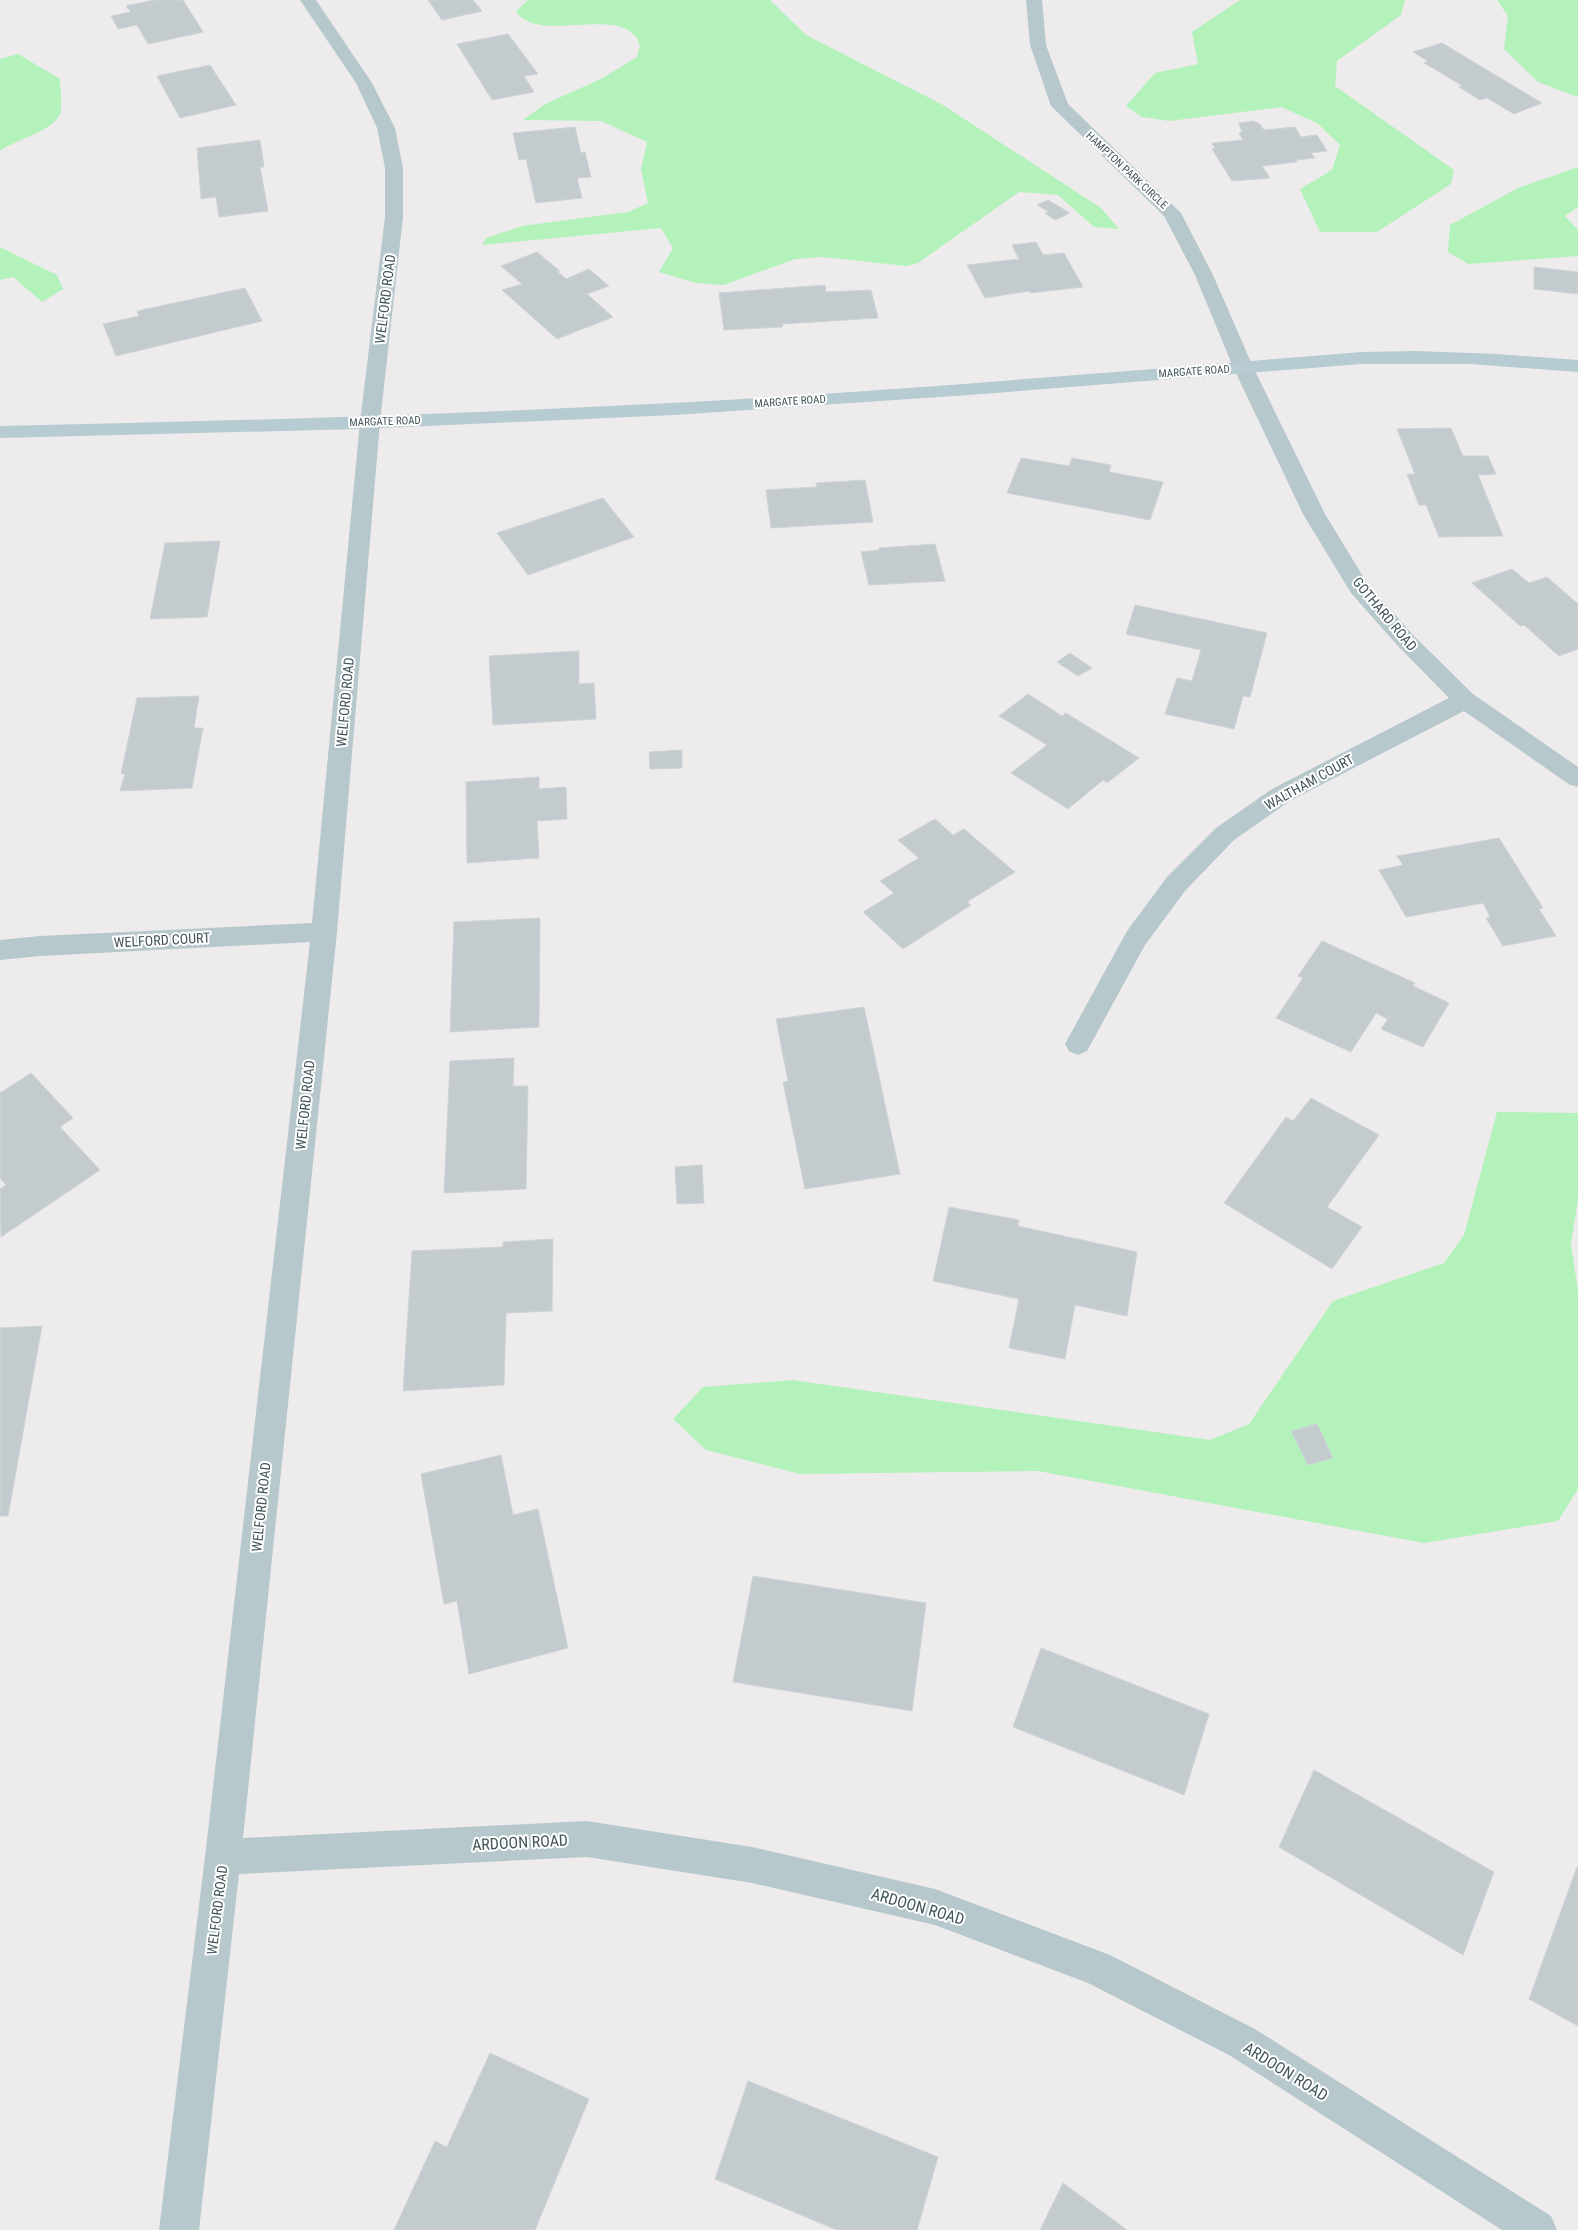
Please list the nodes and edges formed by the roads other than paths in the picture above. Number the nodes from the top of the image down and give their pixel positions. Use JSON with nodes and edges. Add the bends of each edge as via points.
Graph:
{"nodes":[{"id":1,"x":308,"y":0,"type":"edge"},
{"id":2,"x":1034,"y":0,"type":"edge"},
{"id":3,"x":1578,"y":366,"type":"edge"},
{"id":4,"x":1243,"y":367,"type":"junction"},
{"id":5,"x":370,"y":422,"type":"junction"},
{"id":6,"x":0,"y":432,"type":"edge"},
{"id":7,"x":1465,"y":700,"type":"junction"},
{"id":8,"x":1578,"y":779,"type":"edge"},
{"id":9,"x":324,"y":932,"type":"junction"},
{"id":10,"x":0,"y":950,"type":"edge"},
{"id":11,"x":1078,"y":1044,"type":"dead end"},
{"id":12,"x":223,"y":1857,"type":"junction"},
{"id":13,"x":179,"y":2230,"type":"edge"},
{"id":14,"x":1537,"y":2230,"type":"edge"}],
"edges":[{"from":1,"to":5,"type":"street","name":"WELFORD ROAD","via":[[364,83],[386,128],[394,168],[394,217]]},
{"from":2,"to":4,"type":"street","name":"HAMPTON PARK CIRCLE","via":[[1038,45],[1060,106],[1172,214],[1204,275]]},
{"from":3,"to":4,"type":"street","name":"MARGATE ROAD","via":[[1425,356]]},
{"from":4,"to":5,"type":"street","name":"MARGATE ROAD","via":[[790,402]]},
{"from":4,"to":7,"type":"street","name":"GOTHARD ROAD","via":[[1314,514],[1359,588]]},
{"from":5,"to":6,"type":"street","name":"MARGATE ROAD"},
{"from":5,"to":9,"type":"street","name":"WELFORD ROAD"},
{"from":7,"to":8,"type":"street","name":"GOTHARD ROAD"},
{"from":7,"to":11,"type":"street","name":"WALTHAM COURT","via":[[1281,795],[1225,834],[1176,884],[1136,938]]},
{"from":9,"to":10,"type":"street","name":"WELFORD COURT"},
{"from":9,"to":12,"type":"street","name":"WELFORD ROAD"},
{"from":12,"to":13,"type":"street","name":"WELFORD ROAD"},
{"from":12,"to":14,"type":"street","name":"ARDOON ROAD","via":[[587,1839],[752,1865],[935,1907],[1097,1968],[1242,2042]]}]}
